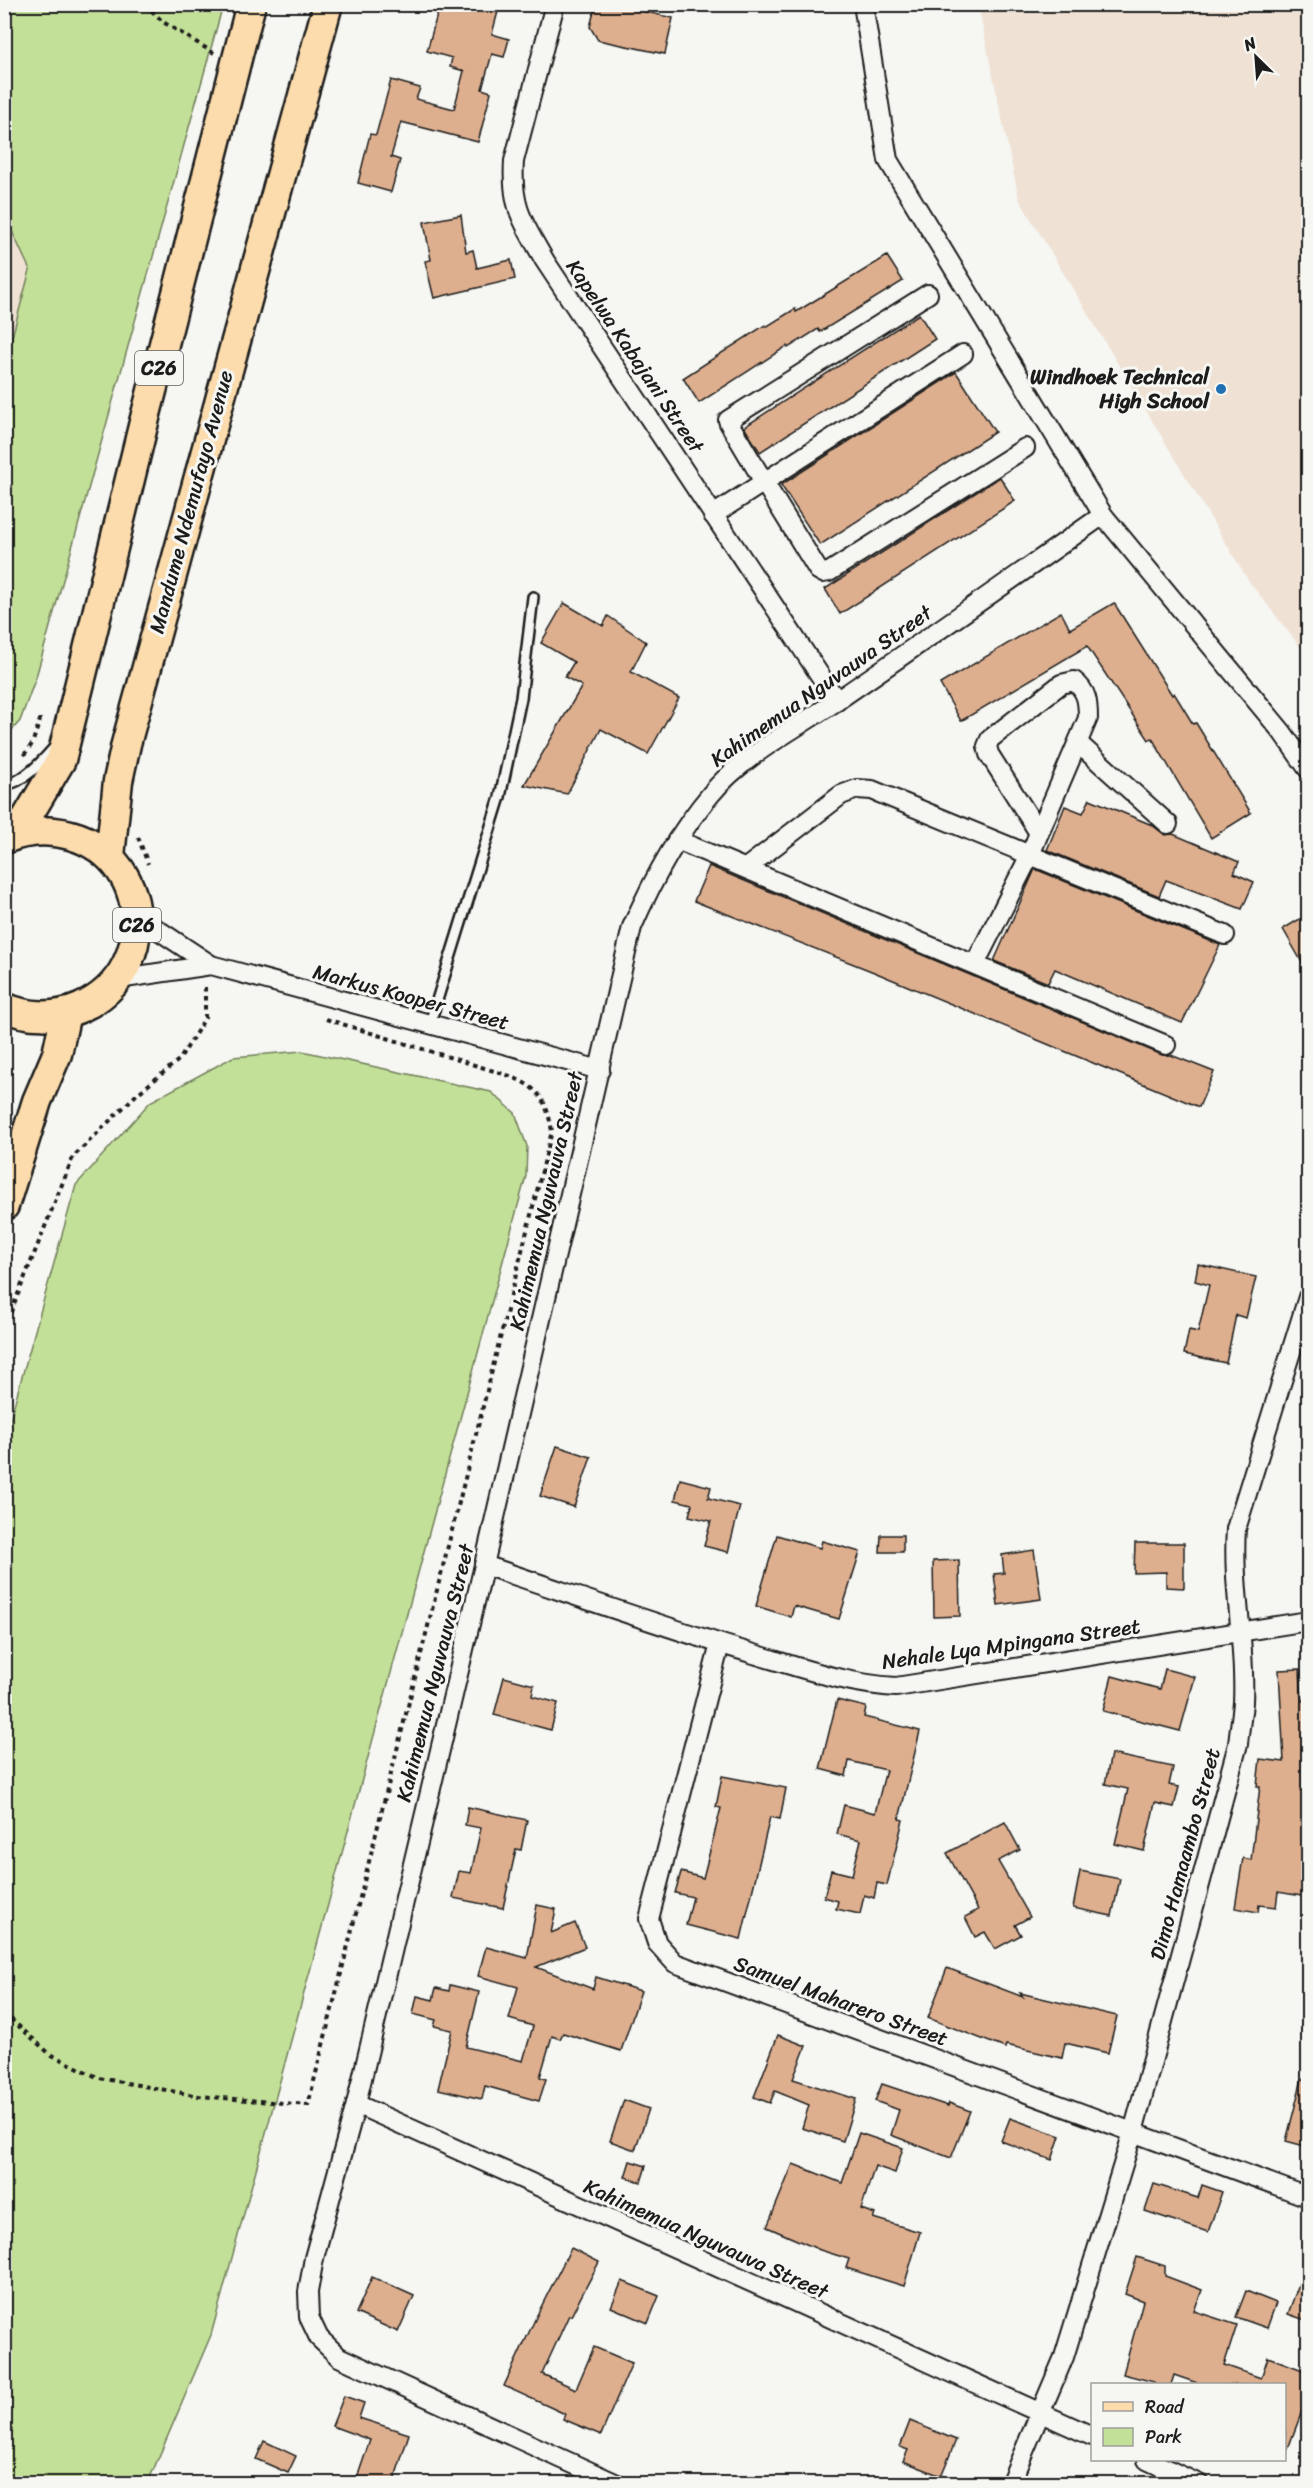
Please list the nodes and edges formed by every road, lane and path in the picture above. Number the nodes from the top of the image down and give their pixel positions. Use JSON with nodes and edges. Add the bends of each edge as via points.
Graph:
{"nodes":[{"id":1,"x":145,"y":4,"type":"edge"},
{"id":2,"x":251,"y":4,"type":"edge"},
{"id":3,"x":328,"y":4,"type":"edge"},
{"id":4,"x":555,"y":4,"type":"edge"},
{"id":5,"x":863,"y":4,"type":"edge"},
{"id":6,"x":236,"y":66,"type":"junction"},
{"id":7,"x":928,"y":294,"type":"dead end"},
{"id":8,"x":963,"y":354,"type":"dead end"},
{"id":9,"x":1025,"y":448,"type":"dead end"},
{"id":10,"x":764,"y":482,"type":"junction"},
{"id":11,"x":713,"y":515,"type":"junction"},
{"id":12,"x":1103,"y":515,"type":"junction"},
{"id":13,"x":533,"y":597,"type":"dead end"},
{"id":14,"x":837,"y":701,"type":"junction"},
{"id":15,"x":40,"y":720,"type":"dead end"},
{"id":16,"x":68,"y":732,"type":"junction"},
{"id":17,"x":1079,"y":744,"type":"junction"},
{"id":18,"x":16,"y":762,"type":"dead end"},
{"id":19,"x":1308,"y":769,"type":"edge"},
{"id":20,"x":4,"y":785,"type":"edge"},
{"id":21,"x":1168,"y":824,"type":"dead end"},
{"id":22,"x":136,"y":829,"type":"dead end"},
{"id":23,"x":9,"y":833,"type":"edge"},
{"id":24,"x":1039,"y":833,"type":"junction"},
{"id":25,"x":677,"y":840,"type":"junction"},
{"id":26,"x":1030,"y":855,"type":"junction"},
{"id":27,"x":110,"y":856,"type":"junction"},
{"id":28,"x":148,"y":866,"type":"dead end"},
{"id":29,"x":746,"y":868,"type":"junction"},
{"id":30,"x":137,"y":916,"type":"junction"},
{"id":31,"x":1225,"y":935,"type":"dead end"},
{"id":32,"x":975,"y":964,"type":"junction"},
{"id":33,"x":211,"y":965,"type":"junction"},
{"id":34,"x":112,"y":985,"type":"junction"},
{"id":35,"x":16,"y":1010,"type":"edge"},
{"id":36,"x":66,"y":1013,"type":"junction"},
{"id":37,"x":318,"y":1017,"type":"dead end"},
{"id":38,"x":429,"y":1026,"type":"junction"},
{"id":39,"x":1166,"y":1045,"type":"dead end"},
{"id":40,"x":600,"y":1071,"type":"junction"},
{"id":41,"x":4,"y":1206,"type":"edge"},
{"id":42,"x":1308,"y":1297,"type":"edge"},
{"id":43,"x":4,"y":1329,"type":"edge"},
{"id":44,"x":484,"y":1565,"type":"junction"},
{"id":45,"x":1308,"y":1621,"type":"edge"},
{"id":46,"x":1240,"y":1632,"type":"junction"},
{"id":47,"x":720,"y":1644,"type":"junction"},
{"id":48,"x":4,"y":2013,"type":"edge"},
{"id":49,"x":356,"y":2104,"type":"junction"},
{"id":50,"x":1133,"y":2132,"type":"junction"},
{"id":51,"x":1308,"y":2197,"type":"edge"},
{"id":52,"x":1039,"y":2414,"type":"junction"},
{"id":53,"x":1091,"y":2436,"type":"edge"},
{"id":54,"x":1149,"y":2461,"type":"edge"},
{"id":55,"x":617,"y":2484,"type":"edge"},
{"id":56,"x":1010,"y":2484,"type":"edge"},
{"id":57,"x":1199,"y":2484,"type":"edge"}],
"edges":[{"from":1,"to":6,"type":"path","via":[[163,22]]},
{"from":2,"to":6,"type":"main road","number":"C26"},
{"from":3,"to":27,"type":"main road","name":"Mandume Ndemufayo Avenue","via":[[126,744]]},
{"from":4,"to":11,"type":"street","name":"Kapelwa Kabajani Street","via":[[513,161],[512,187],[519,214],[545,261]]},
{"from":5,"to":12,"type":"street","via":[[888,159]]},
{"from":6,"to":16,"type":"main road","number":"C26"},
{"from":7,"to":10,"type":"street","via":[[728,420]]},
{"from":8,"to":10,"type":"street"},
{"from":9,"to":10,"type":"street","via":[[823,573]]},
{"from":10,"to":11,"type":"street"},
{"from":11,"to":14,"type":"street","name":"Kapelwa Kabajani Street"},
{"from":12,"to":14,"type":"street","name":"Kahimemua Nguvauva Street"},
{"from":12,"to":19,"type":"street","via":[[1282,732]]},
{"from":13,"to":38,"type":"lane","via":[[521,698],[500,797]]},
{"from":14,"to":25,"type":"street","name":"Kahimemua Nguvauva Street","via":[[750,759],[712,793]]},
{"from":15,"to":18,"type":"path","via":[[32,744]]},
{"from":16,"to":20,"type":"lane","via":[[43,761],[12,784]]},
{"from":16,"to":23,"type":"main road","number":"C26","via":[[61,760]]},
{"from":17,"to":21,"type":"street"},
{"from":17,"to":24,"type":"street"},
{"from":17,"to":24,"type":"street","via":[[1088,718],[1088,702],[1083,688],[1074,681],[1061,684],[990,739],[989,754]]},
{"from":22,"to":28,"type":"path"},
{"from":23,"to":27,"type":"main road","number":"C26","via":[[70,833]]},
{"from":24,"to":26,"type":"street"},
{"from":25,"to":29,"type":"street"},
{"from":25,"to":40,"type":"street","name":"Kahimemua Nguvauva Street","via":[[653,879],[632,927]]},
{"from":26,"to":29,"type":"street","via":[[872,790],[857,789],[841,795]]},
{"from":26,"to":31,"type":"street"},
{"from":26,"to":32,"type":"street"},
{"from":27,"to":30,"type":"main road","number":"C26","via":[[129,884]]},
{"from":29,"to":32,"type":"street"},
{"from":30,"to":33,"type":"street"},
{"from":30,"to":34,"type":"main road","number":"C26","via":[[133,949]]},
{"from":32,"to":39,"type":"street"},
{"from":33,"to":34,"type":"street"},
{"from":33,"to":38,"type":"street","name":"Markus Kooper Street"},
{"from":33,"to":43,"type":"path","via":[[205,982],[205,1018],[180,1059],[136,1095],[74,1157]]},
{"from":34,"to":36,"type":"main road","via":[[88,1004]]},
{"from":35,"to":36,"type":"main road","via":[[46,1015]]},
{"from":36,"to":41,"type":"main road","via":[[57,1054],[37,1101]]},
{"from":37,"to":48,"type":"path","via":[[532,1086],[548,1110],[552,1131],[308,2105],[199,2096],[99,2078],[50,2054]]},
{"from":38,"to":40,"type":"street","name":"Markus Kooper Street"},
{"from":40,"to":44,"type":"street","name":"Kahimemua Nguvauva Street"},
{"from":42,"to":46,"type":"street","name":"Dimo Hamaambo Street","via":[[1236,1530],[1234,1558]]},
{"from":44,"to":47,"type":"street","name":"Nehale Lya Mpingana Street"},
{"from":44,"to":49,"type":"street","name":"Kahimemua Nguvauva Street"},
{"from":45,"to":46,"type":"street","name":"Nehale Lya Mpingana Street"},
{"from":46,"to":47,"type":"street","name":"Nehale Lya Mpingana Street","via":[[896,1687],[847,1682]]},
{"from":46,"to":50,"type":"street","name":"Dimo Hamaambo Street","via":[[1243,1702],[1238,1744]]},
{"from":47,"to":50,"type":"street","name":"Samuel Maharero Street","via":[[649,1919],[657,1943],[675,1963]]},
{"from":49,"to":52,"type":"street","name":"Kahimemua Nguvauva Street"},
{"from":49,"to":55,"type":"street","name":"Kahimemua Nguvauva Street","via":[[308,2292],[309,2317],[320,2338],[339,2357],[359,2368]]},
{"from":50,"to":51,"type":"street","name":"Samuel Maharero Street"},
{"from":50,"to":52,"type":"street","name":"Dimo Hamaambo Street","via":[[1064,2357]]},
{"from":52,"to":53,"type":"street","name":"Kahimemua Nguvauva Street"},
{"from":52,"to":56,"type":"street"},
{"from":54,"to":57,"type":"street"}]}
